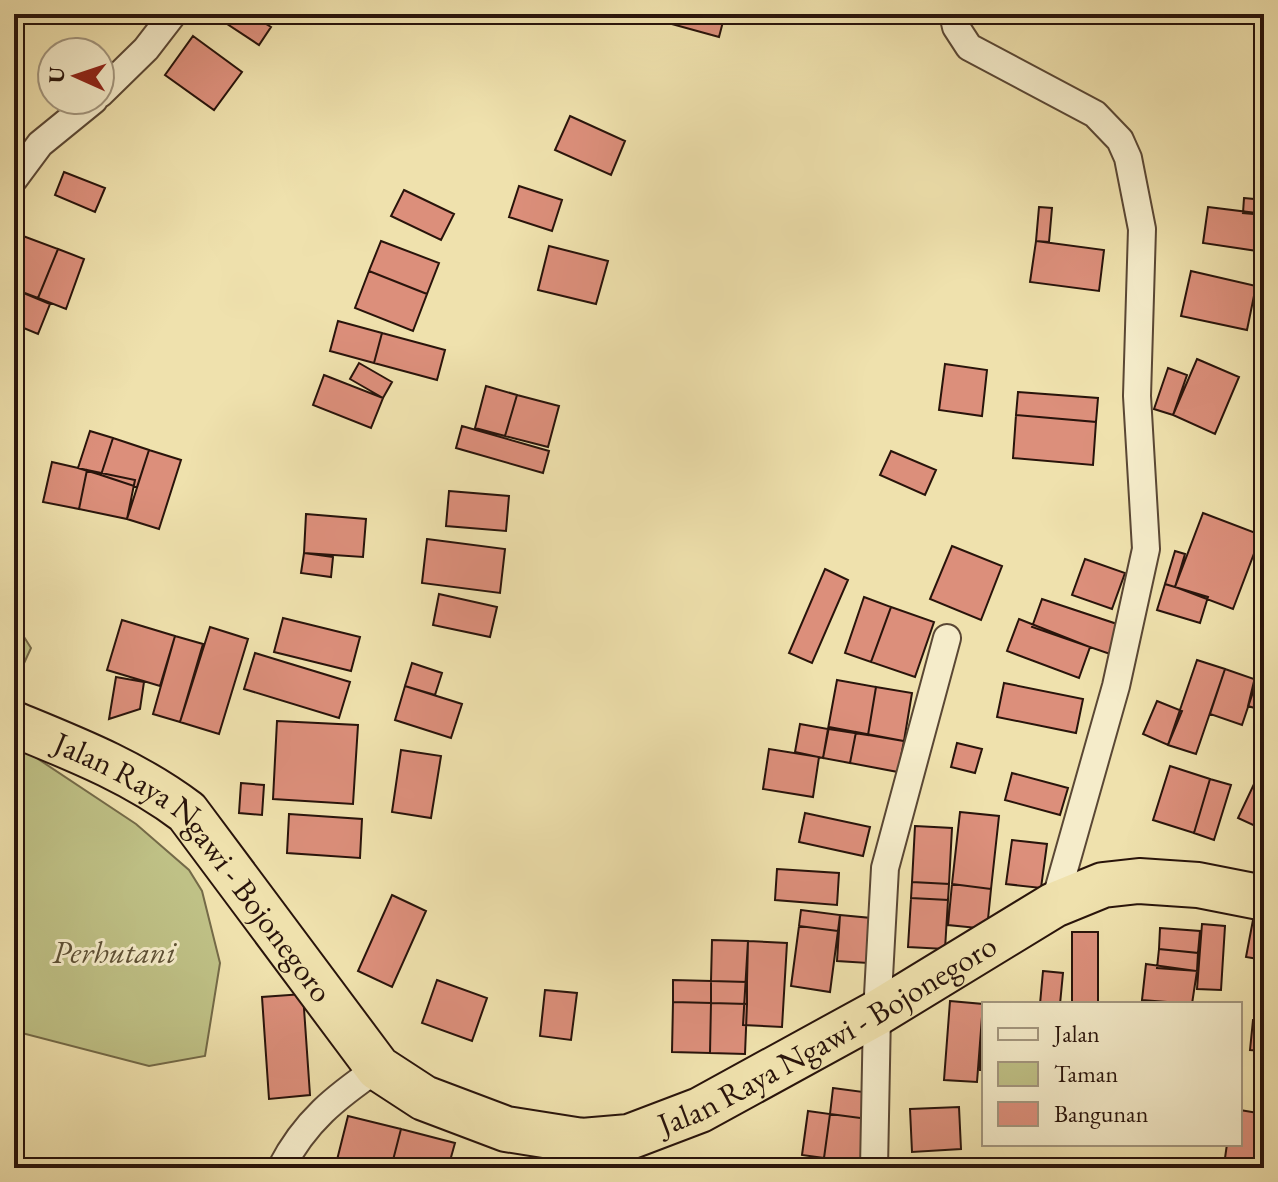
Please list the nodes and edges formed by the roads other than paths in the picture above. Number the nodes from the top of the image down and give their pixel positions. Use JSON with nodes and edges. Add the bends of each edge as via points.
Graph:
{"nodes":[{"id":1,"x":173,"y":14,"type":"edge"},
{"id":2,"x":953,"y":14,"type":"edge"},
{"id":3,"x":116,"y":78,"type":"edge"},
{"id":4,"x":74,"y":116,"type":"edge"},
{"id":5,"x":14,"y":179,"type":"edge"},
{"id":6,"x":947,"y":638,"type":"dead end"},
{"id":7,"x":14,"y":724,"type":"edge"},
{"id":8,"x":1264,"y":898,"type":"edge"},
{"id":9,"x":1054,"y":905,"type":"junction"},
{"id":10,"x":877,"y":1013,"type":"junction"},
{"id":11,"x":378,"y":1068,"type":"junction"},
{"id":12,"x":281,"y":1168,"type":"edge"},
{"id":13,"x":874,"y":1168,"type":"edge"}],
"edges":[{"from":1,"to":3,"type":"street"},
{"from":2,"to":9,"type":"street","via":[[969,47],[1095,114],[1120,140],[1142,229],[1137,396],[1146,549],[1116,686]]},
{"from":4,"to":5,"type":"street","via":[[40,144]]},
{"from":6,"to":10,"type":"street","via":[[885,868]]},
{"from":7,"to":11,"type":"highway","name":"Jalan Raya Ngawi - Bojonegoro","via":[[98,759],[187,812]]},
{"from":8,"to":9,"type":"highway","name":"Jalan Raya Ngawi - Bojonegoro","via":[[1139,881],[1103,885]]},
{"from":9,"to":10,"type":"highway","name":"Jalan Raya Ngawi - Bojonegoro"},
{"from":10,"to":11,"type":"highway","name":"Jalan Raya Ngawi - Bojonegoro","via":[[700,1110],[629,1137],[582,1141],[506,1129],[424,1098]]},
{"from":10,"to":13,"type":"street"},
{"from":11,"to":12,"type":"street","via":[[330,1101]]}]}
